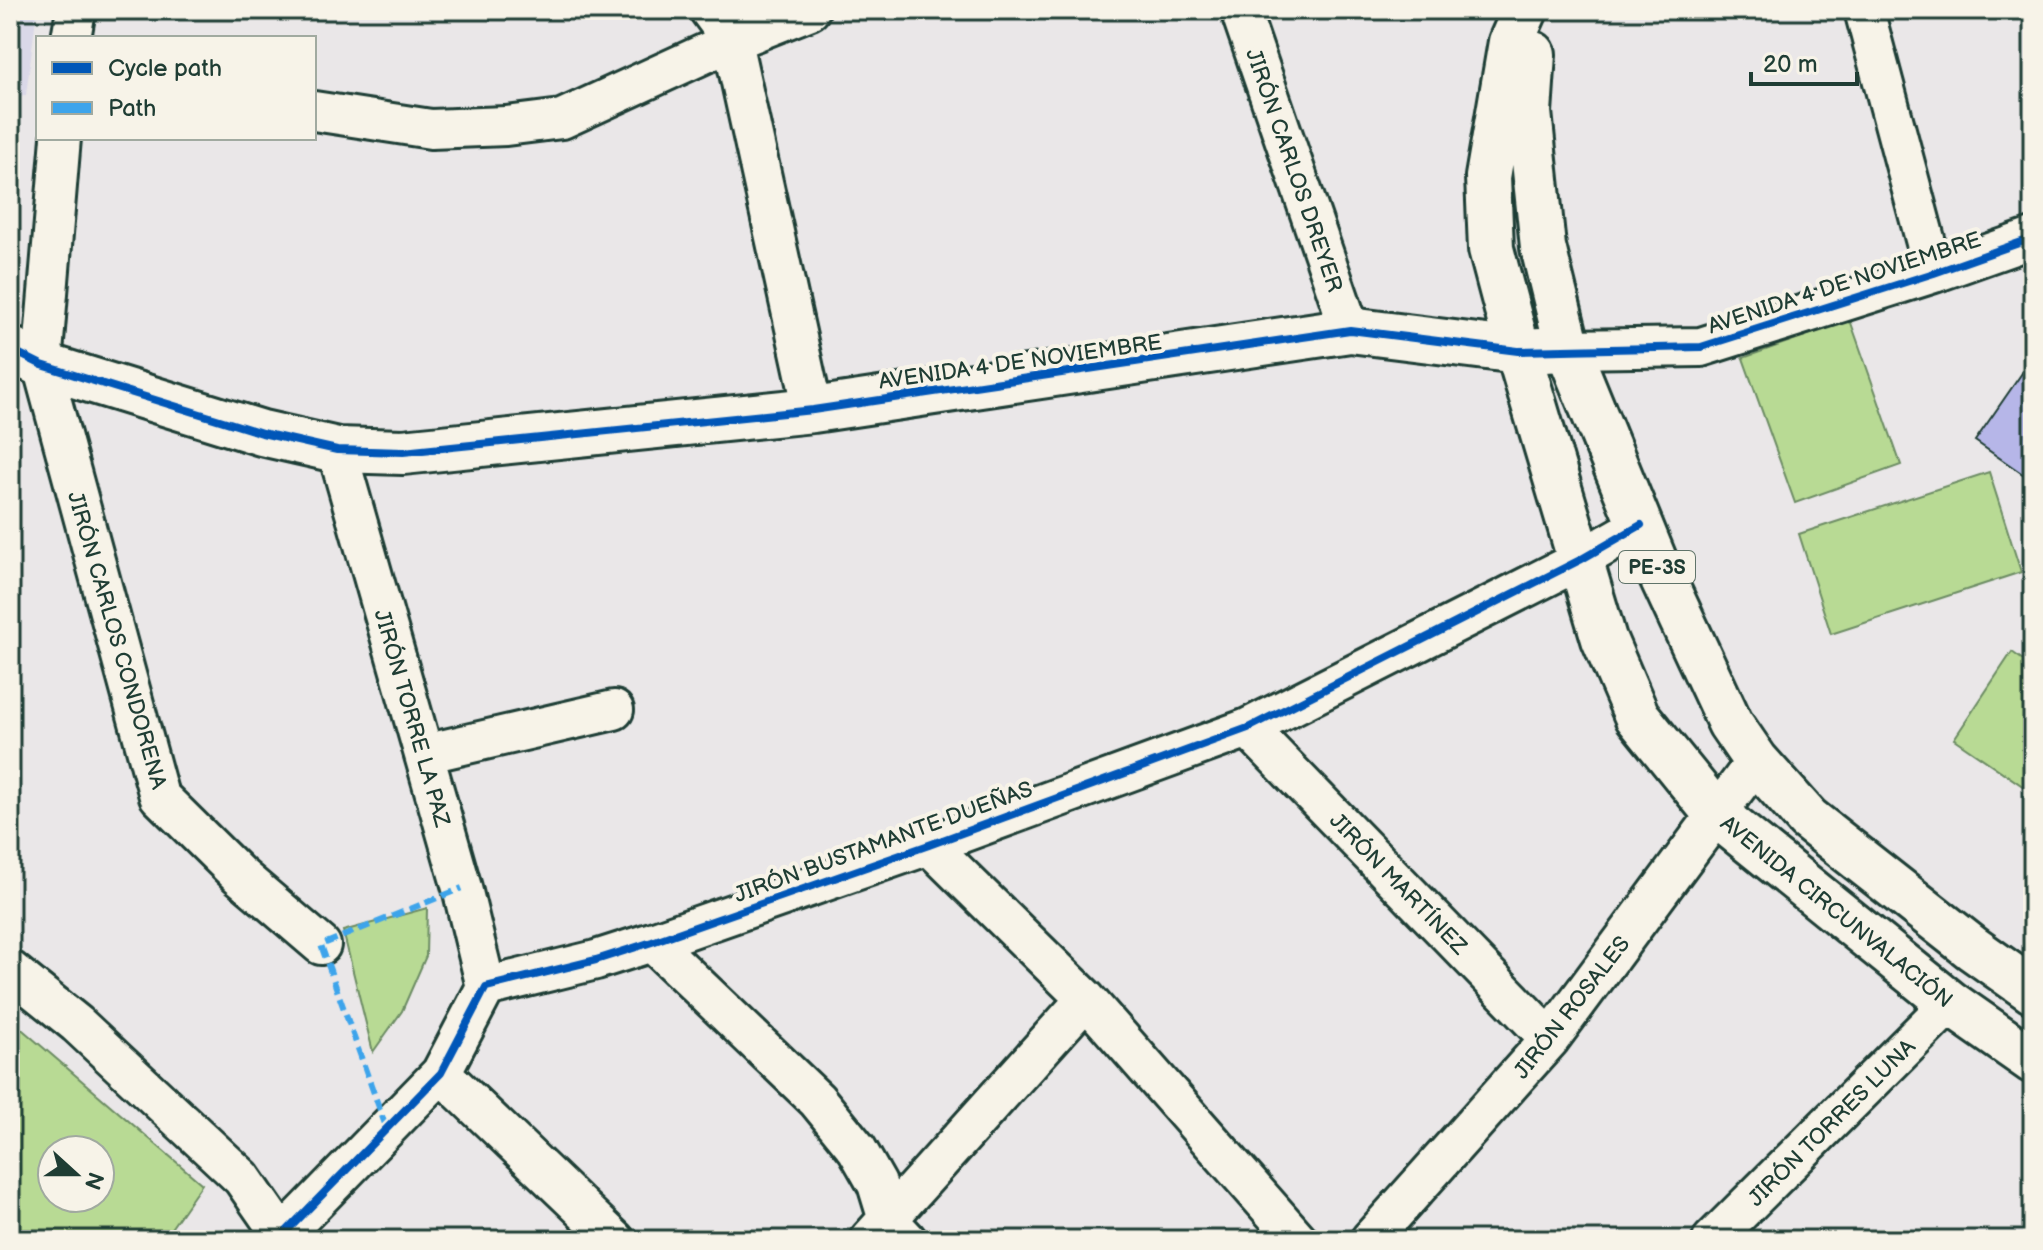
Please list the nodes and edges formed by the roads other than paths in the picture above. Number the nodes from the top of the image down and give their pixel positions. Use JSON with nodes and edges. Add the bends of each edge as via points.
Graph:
{"nodes":[{"id":1,"x":76,"y":10,"type":"edge"},
{"id":2,"x":709,"y":10,"type":"edge"},
{"id":3,"x":810,"y":10,"type":"edge"},
{"id":4,"x":1240,"y":10,"type":"edge"},
{"id":5,"x":1525,"y":10,"type":"edge"},
{"id":6,"x":1536,"y":10,"type":"edge"},
{"id":7,"x":1864,"y":10,"type":"edge"},
{"id":8,"x":71,"y":36,"type":"edge"},
{"id":9,"x":732,"y":41,"type":"junction"},
{"id":10,"x":316,"y":111,"type":"edge"},
{"id":11,"x":61,"y":140,"type":"edge"},
{"id":12,"x":2033,"y":238,"type":"edge"},
{"id":13,"x":1934,"y":273,"type":"junction"},
{"id":14,"x":1350,"y":330,"type":"junction"},
{"id":15,"x":1568,"y":349,"type":"junction"},
{"id":16,"x":1518,"y":351,"type":"junction"},
{"id":17,"x":26,"y":357,"type":"edge"},
{"id":18,"x":813,"y":410,"type":"junction"},
{"id":19,"x":337,"y":450,"type":"junction"},
{"id":20,"x":1641,"y":525,"type":"junction"},
{"id":21,"x":1580,"y":560,"type":"junction"},
{"id":22,"x":614,"y":710,"type":"dead end"},
{"id":23,"x":1248,"y":728,"type":"junction"},
{"id":24,"x":424,"y":754,"type":"junction"},
{"id":25,"x":1756,"y":761,"type":"junction"},
{"id":26,"x":1717,"y":815,"type":"junction"},
{"id":27,"x":929,"y":845,"type":"junction"},
{"id":28,"x":652,"y":942,"type":"junction"},
{"id":29,"x":321,"y":945,"type":"dead end"},
{"id":30,"x":10,"y":970,"type":"edge"},
{"id":31,"x":486,"y":987,"type":"junction"},
{"id":32,"x":2033,"y":991,"type":"edge"},
{"id":33,"x":1086,"y":999,"type":"junction"},
{"id":34,"x":1950,"y":1003,"type":"junction"},
{"id":35,"x":1550,"y":1039,"type":"junction"},
{"id":36,"x":2033,"y":1061,"type":"edge"},
{"id":37,"x":441,"y":1073,"type":"junction"},
{"id":38,"x":888,"y":1233,"type":"edge"},
{"id":39,"x":282,"y":1239,"type":"edge"},
{"id":40,"x":615,"y":1240,"type":"edge"},
{"id":41,"x":1298,"y":1240,"type":"edge"},
{"id":42,"x":1370,"y":1240,"type":"edge"},
{"id":43,"x":1712,"y":1240,"type":"edge"}],
"edges":[{"from":1,"to":8,"type":"street"},
{"from":2,"to":9,"type":"street"},
{"from":3,"to":9,"type":"street"},
{"from":4,"to":14,"type":"street","name":"JIRÓN CARLOS DREYER"},
{"from":5,"to":16,"type":"main road","name":"AVENIDA CIRCUNVALACIÓN","number":"PE-3S","via":[[1511,42],[1488,177],[1491,249]]},
{"from":6,"to":15,"type":"main road","number":"PE-3S","via":[[1529,112],[1543,247]]},
{"from":7,"to":13,"type":"street"},
{"from":9,"to":10,"type":"street","via":[[562,119],[431,129]]},
{"from":9,"to":18,"type":"street"},
{"from":11,"to":17,"type":"street","name":"JIRÓN CARLOS CONDORENA"},
{"from":12,"to":13,"type":"street","name":"AVENIDA 4 DE NOVIEMBRE"},
{"from":13,"to":15,"type":"street","name":"AVENIDA 4 DE NOVIEMBRE","via":[[1701,347]]},
{"from":14,"to":16,"type":"main road","name":"AVENIDA 4 DE NOVIEMBRE"},
{"from":14,"to":18,"type":"main road","name":"AVENIDA 4 DE NOVIEMBRE"},
{"from":15,"to":16,"type":"main road","name":"AVENIDA 4 DE NOVIEMBRE"},
{"from":15,"to":20,"type":"main road","number":"PE-3S"},
{"from":16,"to":21,"type":"main road","name":"AVENIDA CIRCUNVALACIÓN","number":"PE-3S"},
{"from":17,"to":19,"type":"main road","name":"AVENIDA 4 DE NOVIEMBRE","via":[[262,433]]},
{"from":17,"to":29,"type":"street","name":"JIRÓN CARLOS CONDORENA","via":[[159,796]]},
{"from":18,"to":19,"type":"main road","name":"AVENIDA 4 DE NOVIEMBRE","via":[[403,452]]},
{"from":19,"to":24,"type":"street","name":"JIRÓN TORRE LA PAZ"},
{"from":20,"to":21,"type":"street","name":"JIRÓN BUSTAMANTE DUEÑAS"},
{"from":20,"to":25,"type":"main road","number":"PE-3S","via":[[1730,723]]},
{"from":21,"to":23,"type":"street","name":"JIRÓN BUSTAMANTE DUEÑAS"},
{"from":21,"to":26,"type":"main road","name":"AVENIDA CIRCUNVALACIÓN","number":"PE-3S","via":[[1604,639],[1637,716]]},
{"from":22,"to":24,"type":"street"},
{"from":23,"to":27,"type":"street","name":"JIRÓN BUSTAMANTE DUEÑAS"},
{"from":23,"to":35,"type":"street","name":"JIRÓN MARTÍNEZ"},
{"from":24,"to":31,"type":"street","name":"JIRÓN TORRE LA PAZ"},
{"from":25,"to":26,"type":"street","name":"JIRÓN ROSALES"},
{"from":25,"to":32,"type":"main road","number":"PE-3S","via":[[1808,819]]},
{"from":26,"to":34,"type":"main road","name":"AVENIDA CIRCUNVALACIÓN","number":"PE-3S"},
{"from":26,"to":35,"type":"street","name":"JIRÓN ROSALES"},
{"from":27,"to":28,"type":"street","name":"JIRÓN BUSTAMANTE DUEÑAS"},
{"from":27,"to":33,"type":"street"},
{"from":28,"to":31,"type":"street","name":"JIRÓN BUSTAMANTE DUEÑAS"},
{"from":28,"to":38,"type":"street","via":[[817,1100],[857,1149],[877,1184]]},
{"from":30,"to":39,"type":"street","via":[[77,1024],[242,1178]]},
{"from":31,"to":37,"type":"street"},
{"from":33,"to":38,"type":"street"},
{"from":33,"to":41,"type":"street"},
{"from":34,"to":36,"type":"main road","name":"AVENIDA CIRCUNVALACIÓN","number":"PE-3S"},
{"from":34,"to":43,"type":"street","name":"JIRÓN TORRES LUNA"},
{"from":35,"to":42,"type":"street","name":"JIRÓN ROSALES"},
{"from":37,"to":39,"type":"street"},
{"from":37,"to":40,"type":"street"}]}
